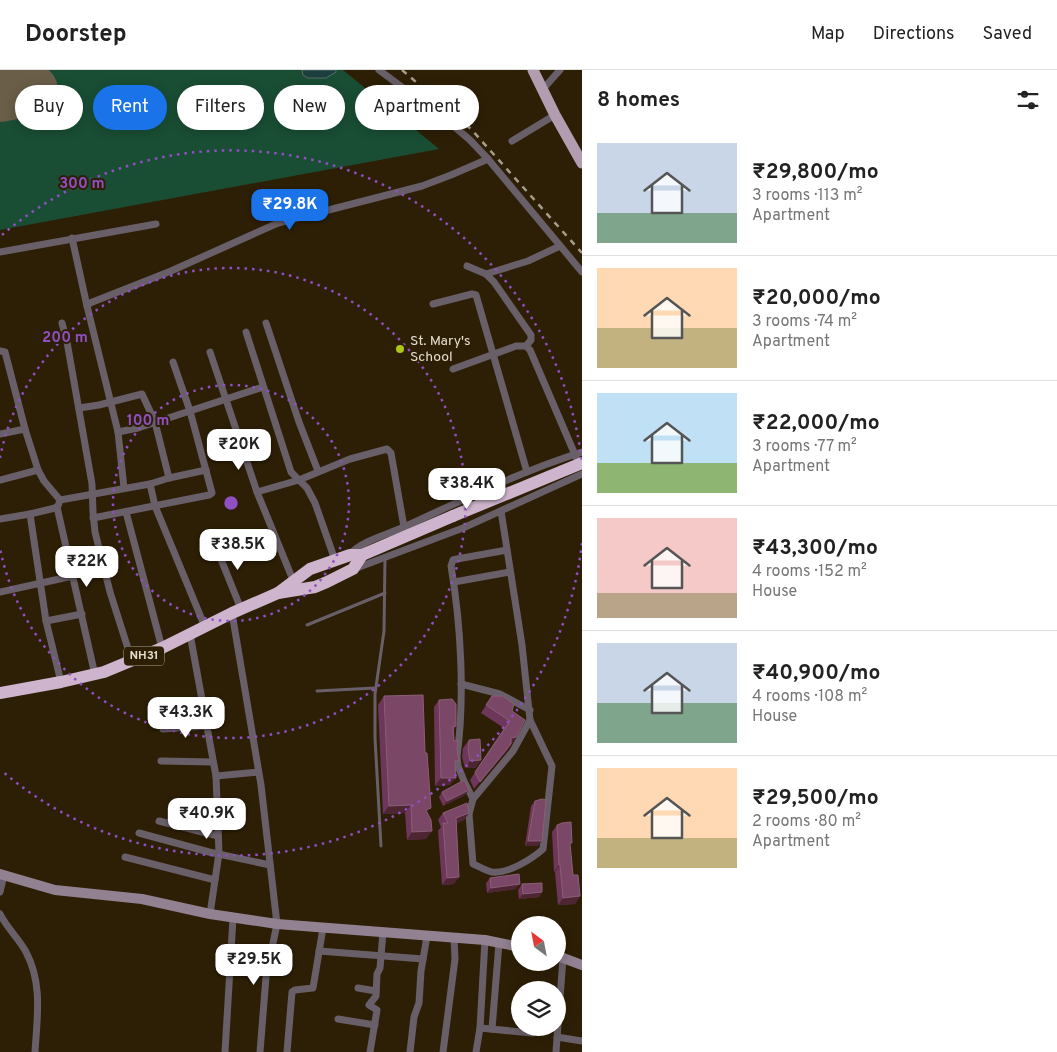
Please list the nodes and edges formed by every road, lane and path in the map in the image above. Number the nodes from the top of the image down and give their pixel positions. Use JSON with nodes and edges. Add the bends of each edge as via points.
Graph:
{"nodes":[{"id":1,"x":379,"y":70,"type":"edge"},
{"id":2,"x":533,"y":70,"type":"edge"},
{"id":3,"x":542,"y":70,"type":"edge"},
{"id":4,"x":560,"y":70,"type":"edge"},
{"id":5,"x":545,"y":86,"type":"junction"},
{"id":6,"x":555,"y":115,"type":"junction"},
{"id":7,"x":512,"y":141,"type":"dead end"},
{"id":8,"x":582,"y":148,"type":"edge"},
{"id":9,"x":488,"y":159,"type":"junction"},
{"id":10,"x":582,"y":163,"type":"edge"},
{"id":11,"x":156,"y":224,"type":"dead end"},
{"id":12,"x":72,"y":238,"type":"junction"},
{"id":13,"x":560,"y":246,"type":"junction"},
{"id":14,"x":0,"y":252,"type":"edge"},
{"id":15,"x":467,"y":266,"type":"dead end"},
{"id":16,"x":582,"y":272,"type":"edge"},
{"id":17,"x":486,"y":274,"type":"junction"},
{"id":18,"x":433,"y":304,"type":"dead end"},
{"id":19,"x":87,"y":306,"type":"junction"},
{"id":20,"x":62,"y":323,"type":"dead end"},
{"id":21,"x":266,"y":323,"type":"dead end"},
{"id":22,"x":246,"y":332,"type":"dead end"},
{"id":23,"x":526,"y":346,"type":"junction"},
{"id":24,"x":0,"y":351,"type":"edge"},
{"id":25,"x":210,"y":352,"type":"dead end"},
{"id":26,"x":493,"y":354,"type":"junction"},
{"id":27,"x":173,"y":362,"type":"dead end"},
{"id":28,"x":453,"y":370,"type":"dead end"},
{"id":29,"x":263,"y":388,"type":"junction"},
{"id":30,"x":225,"y":398,"type":"junction"},
{"id":31,"x":110,"y":402,"type":"junction"},
{"id":32,"x":79,"y":408,"type":"junction"},
{"id":33,"x":190,"y":411,"type":"junction"},
{"id":34,"x":154,"y":422,"type":"junction"},
{"id":35,"x":25,"y":429,"type":"junction"},
{"id":36,"x":118,"y":432,"type":"junction"},
{"id":37,"x":0,"y":434,"type":"edge"},
{"id":38,"x":580,"y":456,"type":"edge"},
{"id":39,"x":38,"y":470,"type":"junction"},
{"id":40,"x":206,"y":470,"type":"junction"},
{"id":41,"x":318,"y":471,"type":"junction"},
{"id":42,"x":527,"y":472,"type":"junction"},
{"id":43,"x":169,"y":478,"type":"junction"},
{"id":44,"x":0,"y":480,"type":"edge"},
{"id":45,"x":299,"y":480,"type":"junction"},
{"id":46,"x":150,"y":484,"type":"junction"},
{"id":47,"x":124,"y":488,"type":"junction"},
{"id":48,"x":257,"y":492,"type":"junction"},
{"id":49,"x":92,"y":494,"type":"junction"},
{"id":50,"x":58,"y":503,"type":"junction"},
{"id":51,"x":155,"y":506,"type":"junction"},
{"id":52,"x":500,"y":511,"type":"junction"},
{"id":53,"x":126,"y":512,"type":"junction"},
{"id":54,"x":30,"y":514,"type":"junction"},
{"id":55,"x":93,"y":518,"type":"junction"},
{"id":56,"x":0,"y":519,"type":"edge"},
{"id":57,"x":404,"y":527,"type":"junction"},
{"id":58,"x":214,"y":542,"type":"dead end"},
{"id":59,"x":507,"y":550,"type":"junction"},
{"id":60,"x":356,"y":555,"type":"junction"},
{"id":61,"x":385,"y":558,"type":"junction"},
{"id":62,"x":335,"y":560,"type":"junction"},
{"id":63,"x":319,"y":565,"type":"junction"},
{"id":64,"x":353,"y":569,"type":"junction"},
{"id":65,"x":510,"y":572,"type":"junction"},
{"id":66,"x":73,"y":576,"type":"junction"},
{"id":67,"x":294,"y":580,"type":"junction"},
{"id":68,"x":327,"y":582,"type":"junction"},
{"id":69,"x":454,"y":582,"type":"junction"},
{"id":70,"x":40,"y":583,"type":"junction"},
{"id":71,"x":0,"y":592,"type":"edge"},
{"id":72,"x":278,"y":592,"type":"junction"},
{"id":73,"x":385,"y":593,"type":"junction"},
{"id":74,"x":236,"y":611,"type":"junction"},
{"id":75,"x":82,"y":614,"type":"junction"},
{"id":76,"x":46,"y":621,"type":"junction"},
{"id":77,"x":307,"y":625,"type":"dead end"},
{"id":78,"x":205,"y":627,"type":"junction"},
{"id":79,"x":190,"y":634,"type":"junction"},
{"id":80,"x":162,"y":648,"type":"junction"},
{"id":81,"x":132,"y":661,"type":"junction"},
{"id":82,"x":95,"y":675,"type":"junction"},
{"id":83,"x":61,"y":682,"type":"junction"},
{"id":84,"x":461,"y":684,"type":"junction"},
{"id":85,"x":375,"y":688,"type":"junction"},
{"id":86,"x":317,"y":691,"type":"dead end"},
{"id":87,"x":0,"y":693,"type":"edge"},
{"id":88,"x":530,"y":710,"type":"junction"},
{"id":89,"x":530,"y":720,"type":"junction"},
{"id":90,"x":207,"y":726,"type":"junction"},
{"id":91,"x":163,"y":729,"type":"dead end"},
{"id":92,"x":161,"y":761,"type":"dead end"},
{"id":93,"x":214,"y":762,"type":"junction"},
{"id":94,"x":258,"y":772,"type":"junction"},
{"id":95,"x":216,"y":776,"type":"junction"},
{"id":96,"x":473,"y":799,"type":"junction"},
{"id":97,"x":159,"y":821,"type":"dead end"},
{"id":98,"x":139,"y":833,"type":"dead end"},
{"id":99,"x":218,"y":836,"type":"junction"},
{"id":100,"x":381,"y":846,"type":"dead end"},
{"id":101,"x":219,"y":853,"type":"junction"},
{"id":102,"x":125,"y":857,"type":"dead end"},
{"id":103,"x":270,"y":865,"type":"junction"},
{"id":104,"x":2,"y":874,"type":"edge"},
{"id":105,"x":215,"y":880,"type":"junction"},
{"id":106,"x":0,"y":892,"type":"edge"},
{"id":107,"x":0,"y":914,"type":"edge"},
{"id":108,"x":210,"y":914,"type":"junction"},
{"id":109,"x":233,"y":918,"type":"junction"},
{"id":110,"x":277,"y":924,"type":"junction"},
{"id":111,"x":323,"y":928,"type":"junction"},
{"id":112,"x":384,"y":932,"type":"junction"},
{"id":113,"x":427,"y":936,"type":"junction"},
{"id":114,"x":454,"y":938,"type":"junction"},
{"id":115,"x":485,"y":940,"type":"junction"},
{"id":116,"x":499,"y":943,"type":"junction"},
{"id":117,"x":511,"y":945,"type":"edge"},
{"id":118,"x":319,"y":951,"type":"junction"},
{"id":119,"x":381,"y":955,"type":"junction"},
{"id":120,"x":566,"y":959,"type":"edge"},
{"id":121,"x":423,"y":960,"type":"junction"},
{"id":122,"x":582,"y":965,"type":"edge"},
{"id":123,"x":560,"y":971,"type":"edge"},
{"id":124,"x":358,"y":988,"type":"dead end"},
{"id":125,"x":376,"y":991,"type":"junction"},
{"id":126,"x":338,"y":1019,"type":"dead end"},
{"id":127,"x":375,"y":1024,"type":"junction"},
{"id":128,"x":480,"y":1028,"type":"junction"},
{"id":129,"x":492,"y":1029,"type":"junction"},
{"id":130,"x":511,"y":1031,"type":"edge"},
{"id":131,"x":558,"y":1037,"type":"junction"},
{"id":132,"x":582,"y":1041,"type":"edge"},
{"id":133,"x":35,"y":1052,"type":"edge"},
{"id":134,"x":225,"y":1052,"type":"edge"},
{"id":135,"x":260,"y":1052,"type":"edge"},
{"id":136,"x":287,"y":1052,"type":"edge"},
{"id":137,"x":370,"y":1052,"type":"edge"},
{"id":138,"x":410,"y":1052,"type":"edge"},
{"id":139,"x":443,"y":1052,"type":"edge"},
{"id":140,"x":476,"y":1052,"type":"edge"},
{"id":141,"x":556,"y":1052,"type":"edge"}],
"edges":[{"from":1,"to":9,"type":"street","via":[[450,123]]},
{"from":2,"to":5,"type":"main road"},
{"from":3,"to":5,"type":"main road"},
{"from":4,"to":5,"type":"street"},
{"from":5,"to":6,"type":"main road"},
{"from":5,"to":8,"type":"main road"},
{"from":6,"to":7,"type":"street"},
{"from":6,"to":10,"type":"main road"},
{"from":9,"to":13,"type":"street"},
{"from":9,"to":19,"type":"street","via":[[422,186],[278,222]]},
{"from":11,"to":12,"type":"street"},
{"from":12,"to":14,"type":"street"},
{"from":12,"to":19,"type":"street"},
{"from":13,"to":16,"type":"street"},
{"from":13,"to":17,"type":"street","via":[[528,261]]},
{"from":15,"to":17,"type":"street"},
{"from":17,"to":23,"type":"street","via":[[531,335],[532,340]]},
{"from":18,"to":26,"type":"street","via":[[476,295]]},
{"from":19,"to":31,"type":"street"},
{"from":20,"to":32,"type":"street"},
{"from":21,"to":41,"type":"street","via":[[298,422]]},
{"from":22,"to":29,"type":"street"},
{"from":23,"to":26,"type":"street"},
{"from":23,"to":38,"type":"street"},
{"from":24,"to":35,"type":"street","via":[[5,352]]},
{"from":25,"to":30,"type":"street"},
{"from":26,"to":28,"type":"street"},
{"from":26,"to":42,"type":"street"},
{"from":27,"to":33,"type":"street"},
{"from":29,"to":30,"type":"street"},
{"from":29,"to":45,"type":"street","via":[[291,472]]},
{"from":30,"to":33,"type":"street"},
{"from":30,"to":48,"type":"street"},
{"from":31,"to":32,"type":"street"},
{"from":31,"to":34,"type":"street","via":[[142,394]]},
{"from":31,"to":36,"type":"street"},
{"from":32,"to":49,"type":"street"},
{"from":33,"to":34,"type":"street"},
{"from":33,"to":40,"type":"street"},
{"from":34,"to":36,"type":"street"},
{"from":34,"to":43,"type":"street"},
{"from":35,"to":37,"type":"street"},
{"from":35,"to":39,"type":"street"},
{"from":36,"to":47,"type":"street"},
{"from":38,"to":42,"type":"street"},
{"from":38,"to":52,"type":"street","via":[[582,474]]},
{"from":38,"to":60,"type":"highway","number":"NH31","bridge":true,"via":[[453,516]]},
{"from":39,"to":44,"type":"street"},
{"from":39,"to":50,"type":"street"},
{"from":40,"to":43,"type":"street"},
{"from":40,"to":51,"type":"street","via":[[210,495]]},
{"from":41,"to":45,"type":"street"},
{"from":41,"to":57,"type":"street","via":[[387,449],[391,454]]},
{"from":42,"to":57,"type":"street"},
{"from":43,"to":46,"type":"street"},
{"from":45,"to":48,"type":"street"},
{"from":45,"to":62,"type":"street","via":[[315,504]]},
{"from":46,"to":47,"type":"street"},
{"from":46,"to":51,"type":"street"},
{"from":47,"to":49,"type":"street"},
{"from":48,"to":67,"type":"street"},
{"from":49,"to":50,"type":"street"},
{"from":49,"to":55,"type":"street"},
{"from":50,"to":54,"type":"street"},
{"from":50,"to":66,"type":"street"},
{"from":51,"to":53,"type":"street"},
{"from":51,"to":78,"type":"street"},
{"from":52,"to":59,"type":"street"},
{"from":52,"to":61,"type":"street"},
{"from":53,"to":55,"type":"street"},
{"from":53,"to":80,"type":"street"},
{"from":54,"to":56,"type":"street"},
{"from":54,"to":70,"type":"street"},
{"from":55,"to":81,"type":"street","via":[[110,592]]},
{"from":57,"to":60,"type":"street","via":[[356,547]]},
{"from":58,"to":74,"type":"street"},
{"from":59,"to":65,"type":"street"},
{"from":59,"to":69,"type":"street","via":[[453,560]]},
{"from":60,"to":62,"type":"highway","number":"NH31"},
{"from":60,"to":64,"type":"highway"},
{"from":61,"to":64,"type":"street"},
{"from":61,"to":73,"type":"lane"},
{"from":62,"to":63,"type":"highway","number":"NH31"},
{"from":63,"to":67,"type":"highway","number":"NH31"},
{"from":63,"to":68,"type":"highway","via":[[328,568],[330,576]]},
{"from":64,"to":68,"type":"highway","number":"NH31"},
{"from":65,"to":69,"type":"street"},
{"from":65,"to":88,"type":"street"},
{"from":66,"to":70,"type":"street"},
{"from":66,"to":75,"type":"street"},
{"from":67,"to":72,"type":"highway","number":"NH31"},
{"from":68,"to":72,"type":"highway","number":"NH31"},
{"from":69,"to":84,"type":"street"},
{"from":70,"to":71,"type":"street"},
{"from":70,"to":76,"type":"street"},
{"from":72,"to":74,"type":"highway","number":"NH31"},
{"from":73,"to":77,"type":"lane"},
{"from":73,"to":85,"type":"lane","via":[[384,632]]},
{"from":74,"to":78,"type":"highway","number":"NH31"},
{"from":74,"to":94,"type":"street"},
{"from":75,"to":76,"type":"street"},
{"from":75,"to":82,"type":"street"},
{"from":76,"to":83,"type":"street"},
{"from":78,"to":79,"type":"highway","number":"NH31"},
{"from":79,"to":80,"type":"highway","number":"NH31"},
{"from":79,"to":90,"type":"street"},
{"from":80,"to":81,"type":"highway","number":"NH31"},
{"from":81,"to":82,"type":"highway","number":"NH31"},
{"from":82,"to":83,"type":"highway","number":"NH31"},
{"from":83,"to":87,"type":"highway","number":"NH31"},
{"from":84,"to":88,"type":"street","via":[[500,694]]},
{"from":84,"to":96,"type":"street","via":[[457,757]]},
{"from":85,"to":86,"type":"lane"},
{"from":85,"to":100,"type":"lane"},
{"from":88,"to":89,"type":"street"},
{"from":89,"to":96,"type":"street","via":[[513,751]]},
{"from":89,"to":96,"type":"street","via":[[552,766],[543,848],[533,858],[503,870],[492,872],[473,864],[469,814]]},
{"from":90,"to":91,"type":"street"},
{"from":90,"to":93,"type":"street"},
{"from":92,"to":93,"type":"street"},
{"from":93,"to":95,"type":"street"},
{"from":94,"to":95,"type":"street"},
{"from":94,"to":103,"type":"street"},
{"from":95,"to":99,"type":"street"},
{"from":97,"to":99,"type":"street"},
{"from":98,"to":101,"type":"street"},
{"from":99,"to":101,"type":"street"},
{"from":101,"to":103,"type":"street"},
{"from":101,"to":105,"type":"street"},
{"from":102,"to":105,"type":"street"},
{"from":103,"to":110,"type":"street"},
{"from":104,"to":106,"type":"street"},
{"from":104,"to":108,"type":"main road","via":[[55,890],[142,898]]},
{"from":105,"to":108,"type":"street"},
{"from":107,"to":133,"type":"street","via":[[27,954],[35,977],[38,1006]]},
{"from":108,"to":109,"type":"main road"},
{"from":109,"to":110,"type":"main road"},
{"from":109,"to":134,"type":"street"},
{"from":110,"to":111,"type":"main road"},
{"from":110,"to":135,"type":"street","via":[[266,977]]},
{"from":111,"to":112,"type":"main road"},
{"from":111,"to":118,"type":"street"},
{"from":112,"to":113,"type":"main road"},
{"from":112,"to":119,"type":"street"},
{"from":113,"to":114,"type":"main road"},
{"from":113,"to":121,"type":"street"},
{"from":114,"to":115,"type":"main road"},
{"from":114,"to":139,"type":"street","via":[[455,959]]},
{"from":115,"to":116,"type":"main road"},
{"from":115,"to":128,"type":"street"},
{"from":116,"to":117,"type":"main road"},
{"from":116,"to":129,"type":"street"},
{"from":118,"to":119,"type":"street"},
{"from":118,"to":136,"type":"street","via":[[313,989],[292,992]]},
{"from":119,"to":121,"type":"street"},
{"from":119,"to":125,"type":"street"},
{"from":120,"to":122,"type":"main road"},
{"from":121,"to":138,"type":"street"},
{"from":123,"to":131,"type":"street"},
{"from":124,"to":125,"type":"street"},
{"from":125,"to":127,"type":"street","via":[[369,1005],[377,1010]]},
{"from":126,"to":127,"type":"street"},
{"from":127,"to":137,"type":"street"},
{"from":128,"to":129,"type":"street"},
{"from":128,"to":140,"type":"street"},
{"from":129,"to":130,"type":"street"},
{"from":131,"to":132,"type":"street"},
{"from":131,"to":141,"type":"street"}]}
